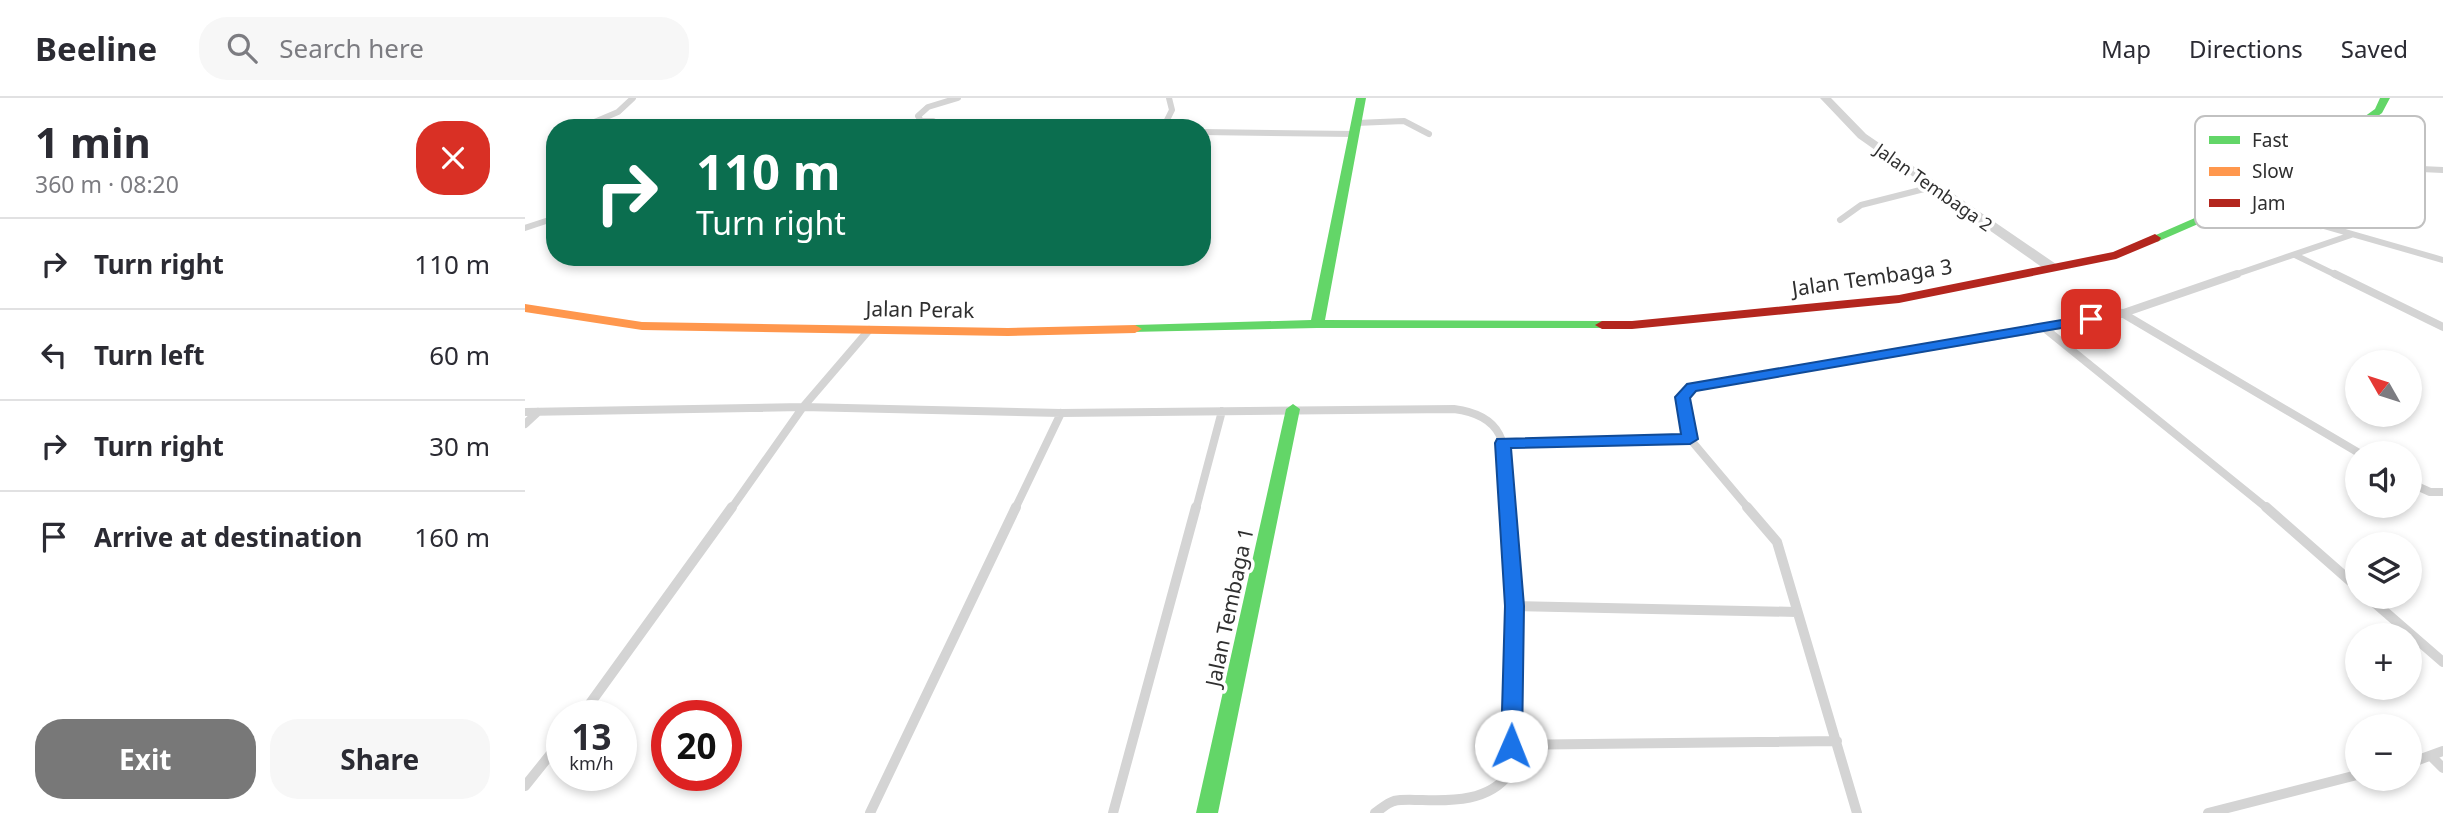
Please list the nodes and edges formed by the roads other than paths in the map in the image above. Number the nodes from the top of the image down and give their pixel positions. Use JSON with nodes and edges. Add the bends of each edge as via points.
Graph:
{"nodes":[{"id":1,"x":633,"y":98,"type":"edge"},
{"id":2,"x":958,"y":98,"type":"edge"},
{"id":3,"x":1169,"y":98,"type":"edge"},
{"id":4,"x":1361,"y":98,"type":"edge"},
{"id":5,"x":1825,"y":98,"type":"edge"},
{"id":6,"x":2385,"y":98,"type":"edge"},
{"id":7,"x":2372,"y":116,"type":"edge"},
{"id":8,"x":602,"y":119,"type":"edge"},
{"id":9,"x":920,"y":119,"type":"edge"},
{"id":10,"x":1170,"y":119,"type":"edge"},
{"id":11,"x":1355,"y":128,"type":"junction"},
{"id":12,"x":1211,"y":132,"type":"edge"},
{"id":13,"x":1429,"y":134,"type":"dead end"},
{"id":14,"x":2425,"y":169,"type":"edge"},
{"id":15,"x":2443,"y":170,"type":"edge"},
{"id":16,"x":1932,"y":187,"type":"junction"},
{"id":17,"x":1840,"y":220,"type":"dead end"},
{"id":18,"x":546,"y":221,"type":"edge"},
{"id":19,"x":2195,"y":221,"type":"edge"},
{"id":20,"x":525,"y":228,"type":"edge"},
{"id":21,"x":2328,"y":228,"type":"edge"},
{"id":22,"x":2351,"y":235,"type":"junction"},
{"id":23,"x":2295,"y":255,"type":"junction"},
{"id":24,"x":2443,"y":260,"type":"edge"},
{"id":25,"x":2051,"y":267,"type":"junction"},
{"id":26,"x":525,"y":308,"type":"edge"},
{"id":27,"x":2122,"y":313,"type":"junction"},
{"id":28,"x":1317,"y":324,"type":"junction"},
{"id":29,"x":2043,"y":327,"type":"junction"},
{"id":30,"x":2443,"y":327,"type":"edge"},
{"id":31,"x":869,"y":330,"type":"junction"},
{"id":32,"x":803,"y":407,"type":"junction"},
{"id":33,"x":1293,"y":409,"type":"junction"},
{"id":34,"x":1222,"y":411,"type":"junction"},
{"id":35,"x":525,"y":412,"type":"edge"},
{"id":36,"x":538,"y":412,"type":"junction"},
{"id":37,"x":1061,"y":413,"type":"junction"},
{"id":38,"x":525,"y":424,"type":"edge"},
{"id":39,"x":1690,"y":439,"type":"junction"},
{"id":40,"x":1503,"y":443,"type":"junction"},
{"id":41,"x":2345,"y":445,"type":"edge"},
{"id":42,"x":2422,"y":489,"type":"edge"},
{"id":43,"x":2443,"y":492,"type":"edge"},
{"id":44,"x":2345,"y":576,"type":"edge"},
{"id":45,"x":1515,"y":606,"type":"junction"},
{"id":46,"x":2382,"y":609,"type":"edge"},
{"id":47,"x":1797,"y":612,"type":"junction"},
{"id":48,"x":2443,"y":662,"type":"edge"},
{"id":49,"x":593,"y":700,"type":"edge"},
{"id":50,"x":1837,"y":741,"type":"junction"},
{"id":51,"x":1511,"y":746,"type":"junction"},
{"id":52,"x":2437,"y":754,"type":"edge"},
{"id":53,"x":546,"y":760,"type":"edge"},
{"id":54,"x":2443,"y":768,"type":"edge"},
{"id":55,"x":2345,"y":778,"type":"edge"},
{"id":56,"x":525,"y":786,"type":"edge"},
{"id":57,"x":870,"y":813,"type":"edge"},
{"id":58,"x":1113,"y":813,"type":"edge"},
{"id":59,"x":1207,"y":813,"type":"edge"},
{"id":60,"x":1375,"y":813,"type":"edge"},
{"id":61,"x":1857,"y":813,"type":"edge"},
{"id":62,"x":2208,"y":813,"type":"edge"}],
"edges":[{"from":1,"to":8,"type":"lane","via":[[626,108]]},
{"from":2,"to":9,"type":"lane","via":[[928,107]]},
{"from":3,"to":10,"type":"lane","via":[[1173,104]]},
{"from":4,"to":11,"type":"street"},
{"from":5,"to":16,"type":"street","name":"Jalan Tembaga 2","via":[[1861,136]]},
{"from":6,"to":7,"type":"street","name":"Jalan Tembaga 3"},
{"from":11,"to":12,"type":"lane"},
{"from":11,"to":13,"type":"lane","via":[[1407,121],[1419,124]]},
{"from":11,"to":28,"type":"street"},
{"from":14,"to":15,"type":"lane"},
{"from":16,"to":17,"type":"lane","via":[[1861,205]]},
{"from":16,"to":25,"type":"street","name":"Jalan Tembaga 2"},
{"from":18,"to":20,"type":"lane"},
{"from":19,"to":25,"type":"street","name":"Jalan Tembaga 3","via":[[2116,255]]},
{"from":21,"to":22,"type":"lane"},
{"from":22,"to":23,"type":"lane"},
{"from":22,"to":24,"type":"lane"},
{"from":23,"to":27,"type":"lane"},
{"from":23,"to":30,"type":"lane"},
{"from":25,"to":28,"type":"street","name":"Jalan Tembaga 3","via":[[1899,299],[1632,325]]},
{"from":26,"to":31,"type":"street","name":"Jalan Perak","via":[[642,326]]},
{"from":27,"to":29,"type":"lane"},
{"from":27,"to":41,"type":"lane"},
{"from":28,"to":31,"type":"street","name":"Jalan Perak","via":[[1008,332]]},
{"from":29,"to":39,"type":"lane","via":[[1692,387],[1682,397]]},
{"from":29,"to":44,"type":"lane","via":[[2233,478]]},
{"from":31,"to":32,"type":"lane"},
{"from":32,"to":36,"type":"lane"},
{"from":32,"to":37,"type":"lane"},
{"from":32,"to":49,"type":"lane"},
{"from":33,"to":34,"type":"lane"},
{"from":33,"to":40,"type":"lane","via":[[1470,411],[1495,423]]},
{"from":33,"to":59,"type":"street","name":"Jalan Tembaga 1"},
{"from":34,"to":37,"type":"lane"},
{"from":34,"to":58,"type":"lane"},
{"from":35,"to":36,"type":"lane"},
{"from":36,"to":38,"type":"lane"},
{"from":37,"to":57,"type":"lane"},
{"from":39,"to":40,"type":"lane"},
{"from":39,"to":47,"type":"lane","via":[[1777,542]]},
{"from":40,"to":45,"type":"lane"},
{"from":42,"to":43,"type":"lane"},
{"from":45,"to":47,"type":"lane"},
{"from":45,"to":51,"type":"lane"},
{"from":46,"to":48,"type":"lane"},
{"from":47,"to":50,"type":"lane"},
{"from":50,"to":51,"type":"lane"},
{"from":50,"to":61,"type":"lane"},
{"from":51,"to":60,"type":"lane","via":[[1509,774],[1500,787],[1480,796],[1401,800]]},
{"from":52,"to":54,"type":"lane"},
{"from":53,"to":56,"type":"lane"},
{"from":55,"to":62,"type":"lane"}]}
